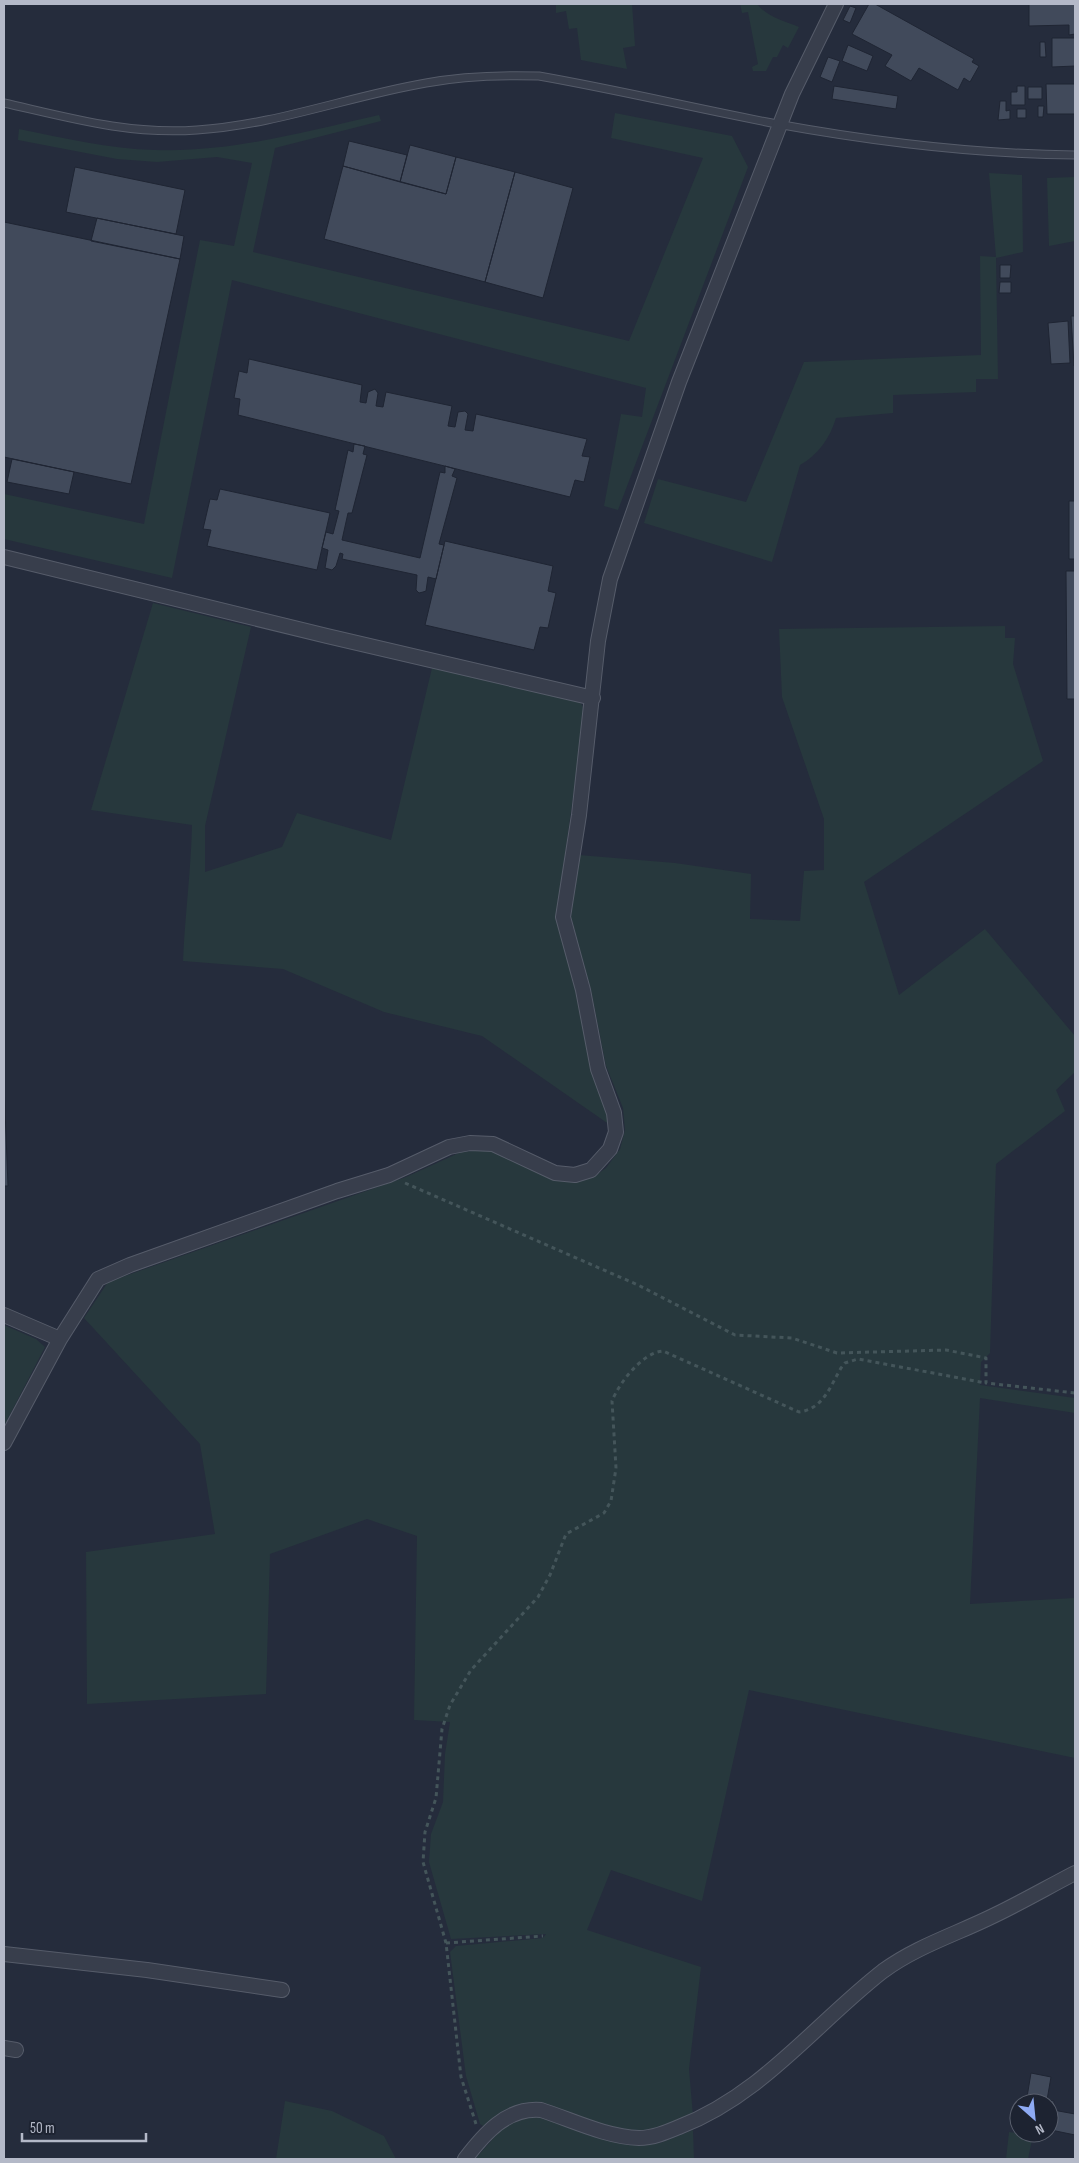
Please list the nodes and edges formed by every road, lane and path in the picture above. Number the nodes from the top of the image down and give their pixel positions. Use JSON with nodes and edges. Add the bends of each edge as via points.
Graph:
{"nodes":[{"id":1,"x":836,"y":4,"type":"edge"},
{"id":2,"x":4,"y":103,"type":"edge"},
{"id":3,"x":779,"y":124,"type":"junction"},
{"id":4,"x":1075,"y":155,"type":"edge"},
{"id":5,"x":4,"y":557,"type":"edge"},
{"id":6,"x":593,"y":698,"type":"junction"},
{"id":7,"x":389,"y":1175,"type":"junction"},
{"id":8,"x":4,"y":1315,"type":"edge"},
{"id":9,"x":60,"y":1338,"type":"junction"},
{"id":10,"x":986,"y":1383,"type":"junction"},
{"id":11,"x":1075,"y":1394,"type":"edge"},
{"id":12,"x":4,"y":1443,"type":"edge"},
{"id":13,"x":1075,"y":1873,"type":"edge"},
{"id":14,"x":543,"y":1936,"type":"dead end"},
{"id":15,"x":446,"y":1943,"type":"junction"},
{"id":16,"x":4,"y":1954,"type":"edge"},
{"id":17,"x":282,"y":1990,"type":"dead end"},
{"id":18,"x":480,"y":2138,"type":"junction"},
{"id":19,"x":465,"y":2159,"type":"edge"}],
"edges":[{"from":1,"to":3,"type":"street"},
{"from":2,"to":3,"type":"lane","via":[[118,129],[198,130],[244,124],[427,82],[505,75],[539,76]]},
{"from":3,"to":4,"type":"lane","via":[[954,150]]},
{"from":3,"to":6,"type":"street","via":[[679,382],[610,579],[598,641]]},
{"from":5,"to":6,"type":"street"},
{"from":6,"to":7,"type":"street","via":[[563,917],[583,990],[598,1069],[614,1113],[616,1132],[610,1149],[591,1170],[575,1175],[555,1173],[493,1144],[470,1143],[449,1147]]},
{"from":7,"to":9,"type":"street","via":[[98,1279]]},
{"from":7,"to":10,"type":"path","via":[[638,1285],[735,1335],[792,1338],[837,1353],[946,1350],[986,1358]]},
{"from":8,"to":9,"type":"street"},
{"from":9,"to":12,"type":"street"},
{"from":10,"to":11,"type":"path"},
{"from":10,"to":15,"type":"path","via":[[858,1359],[840,1368],[819,1404],[799,1412],[668,1352],[659,1351],[641,1362],[612,1401],[615,1486],[604,1513],[566,1534],[538,1597],[471,1670],[450,1705],[442,1729],[436,1798],[425,1832],[423,1862]]},
{"from":13,"to":18,"type":"street","via":[[994,1916],[918,1950],[884,1971],[765,2076],[726,2104],[696,2120],[640,2138],[615,2135],[541,2110],[529,2109],[506,2117]]},
{"from":14,"to":15,"type":"path"},
{"from":15,"to":18,"type":"path","via":[[461,2077]]},
{"from":16,"to":17,"type":"street"},
{"from":18,"to":19,"type":"street"}]}
